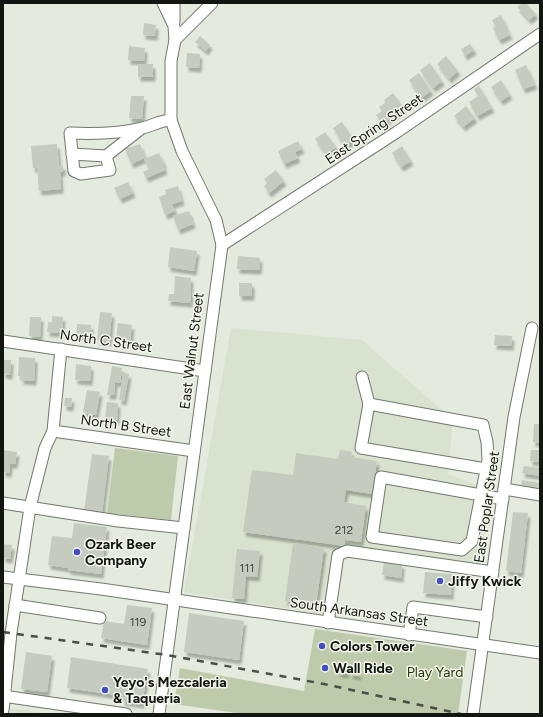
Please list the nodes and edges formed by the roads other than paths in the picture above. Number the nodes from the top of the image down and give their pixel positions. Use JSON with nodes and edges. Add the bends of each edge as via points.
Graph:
{"nodes":[{"id":1,"x":163,"y":3,"type":"edge"},
{"id":2,"x":174,"y":3,"type":"edge"},
{"id":3,"x":212,"y":3,"type":"edge"},
{"id":4,"x":174,"y":26,"type":"junction"},
{"id":5,"x":540,"y":34,"type":"edge"},
{"id":6,"x":175,"y":40,"type":"junction"},
{"id":7,"x":171,"y":120,"type":"junction"},
{"id":8,"x":142,"y":128,"type":"junction"},
{"id":9,"x":72,"y":154,"type":"junction"},
{"id":10,"x":106,"y":156,"type":"junction"},
{"id":11,"x":222,"y":245,"type":"junction"},
{"id":12,"x":532,"y":328,"type":"dead end"},
{"id":13,"x":3,"y":341,"type":"edge"},
{"id":14,"x":61,"y":349,"type":"junction"},
{"id":15,"x":205,"y":371,"type":"junction"},
{"id":16,"x":362,"y":377,"type":"dead end"},
{"id":17,"x":369,"y":404,"type":"junction"},
{"id":18,"x":53,"y":432,"type":"junction"},
{"id":19,"x":194,"y":451,"type":"junction"},
{"id":20,"x":486,"y":469,"type":"junction"},
{"id":21,"x":504,"y":494,"type":"junction"},
{"id":22,"x":481,"y":495,"type":"junction"},
{"id":23,"x":540,"y":495,"type":"edge"},
{"id":24,"x":3,"y":503,"type":"edge"},
{"id":25,"x":30,"y":507,"type":"junction"},
{"id":26,"x":184,"y":528,"type":"junction"},
{"id":27,"x":462,"y":550,"type":"junction"},
{"id":28,"x":466,"y":567,"type":"junction"},
{"id":29,"x":493,"y":572,"type":"junction"},
{"id":30,"x":3,"y":577,"type":"edge"},
{"id":31,"x":19,"y":579,"type":"junction"},
{"id":32,"x":174,"y":600,"type":"junction"},
{"id":33,"x":15,"y":605,"type":"junction"},
{"id":34,"x":487,"y":617,"type":"junction"},
{"id":35,"x":100,"y":618,"type":"dead end"},
{"id":36,"x":328,"y":622,"type":"junction"},
{"id":37,"x":409,"y":634,"type":"junction"},
{"id":38,"x":483,"y":645,"type":"junction"},
{"id":39,"x":540,"y":653,"type":"edge"},
{"id":40,"x":4,"y":697,"type":"edge"},
{"id":41,"x":3,"y":710,"type":"edge"},
{"id":42,"x":126,"y":714,"type":"edge"},
{"id":43,"x":159,"y":714,"type":"edge"},
{"id":44,"x":473,"y":714,"type":"edge"}],
"edges":[{"from":1,"to":4,"type":"street","name":"East Walnut Street"},
{"from":2,"to":4,"type":"street"},
{"from":3,"to":6,"type":"street"},
{"from":4,"to":6,"type":"street","name":"East Walnut Street"},
{"from":5,"to":11,"type":"street","name":"East Spring Street","via":[[397,132]]},
{"from":6,"to":7,"type":"street","name":"East Walnut Street","via":[[171,61]]},
{"from":7,"to":8,"type":"street"},
{"from":7,"to":11,"type":"street","name":"East Walnut Street","via":[[182,152],[216,220]]},
{"from":8,"to":9,"type":"street","via":[[101,135],[70,133]]},
{"from":8,"to":10,"type":"street"},
{"from":9,"to":10,"type":"street"},
{"from":9,"to":10,"type":"street","via":[[74,171],[81,174],[110,170]]},
{"from":11,"to":15,"type":"street","name":"East Walnut Street"},
{"from":12,"to":21,"type":"street","name":"East Poplar Street","via":[[514,417]]},
{"from":13,"to":14,"type":"street","name":"North C Street"},
{"from":14,"to":15,"type":"street","name":"North C Street"},
{"from":14,"to":18,"type":"street"},
{"from":15,"to":19,"type":"street","name":"East Walnut Street"},
{"from":16,"to":17,"type":"street"},
{"from":17,"to":20,"type":"street","via":[[483,425],[487,442]]},
{"from":17,"to":20,"type":"street","via":[[361,448]]},
{"from":18,"to":19,"type":"street","name":"North B Street"},
{"from":18,"to":25,"type":"street","via":[[44,448]]},
{"from":19,"to":26,"type":"street","name":"East Walnut Street"},
{"from":20,"to":22,"type":"street"},
{"from":21,"to":22,"type":"street"},
{"from":21,"to":23,"type":"street"},
{"from":21,"to":29,"type":"street","name":"East Poplar Street"},
{"from":22,"to":27,"type":"street","via":[[472,541]]},
{"from":22,"to":27,"type":"street","via":[[381,477],[372,537]]},
{"from":24,"to":25,"type":"street"},
{"from":25,"to":26,"type":"street"},
{"from":25,"to":31,"type":"street"},
{"from":26,"to":32,"type":"street","name":"East Walnut Street"},
{"from":27,"to":28,"type":"street"},
{"from":28,"to":29,"type":"street"},
{"from":28,"to":36,"type":"street","via":[[347,551],[338,555]]},
{"from":29,"to":34,"type":"street","name":"East Poplar Street"},
{"from":30,"to":31,"type":"street","name":"South Arkansas Street"},
{"from":31,"to":32,"type":"street","name":"South Arkansas Street"},
{"from":31,"to":33,"type":"street"},
{"from":32,"to":36,"type":"street","name":"South Arkansas Street"},
{"from":32,"to":43,"type":"street","name":"East Walnut Street"},
{"from":33,"to":35,"type":"street"},
{"from":33,"to":40,"type":"street"},
{"from":34,"to":37,"type":"street","via":[[413,607]]},
{"from":34,"to":38,"type":"street","name":"East Poplar Street"},
{"from":36,"to":37,"type":"street","name":"South Arkansas Street"},
{"from":37,"to":38,"type":"street","name":"South Arkansas Street"},
{"from":38,"to":39,"type":"street","name":"South Arkansas Street"},
{"from":38,"to":44,"type":"street","name":"East Poplar Street"},
{"from":40,"to":41,"type":"street"},
{"from":40,"to":42,"type":"street"}]}
